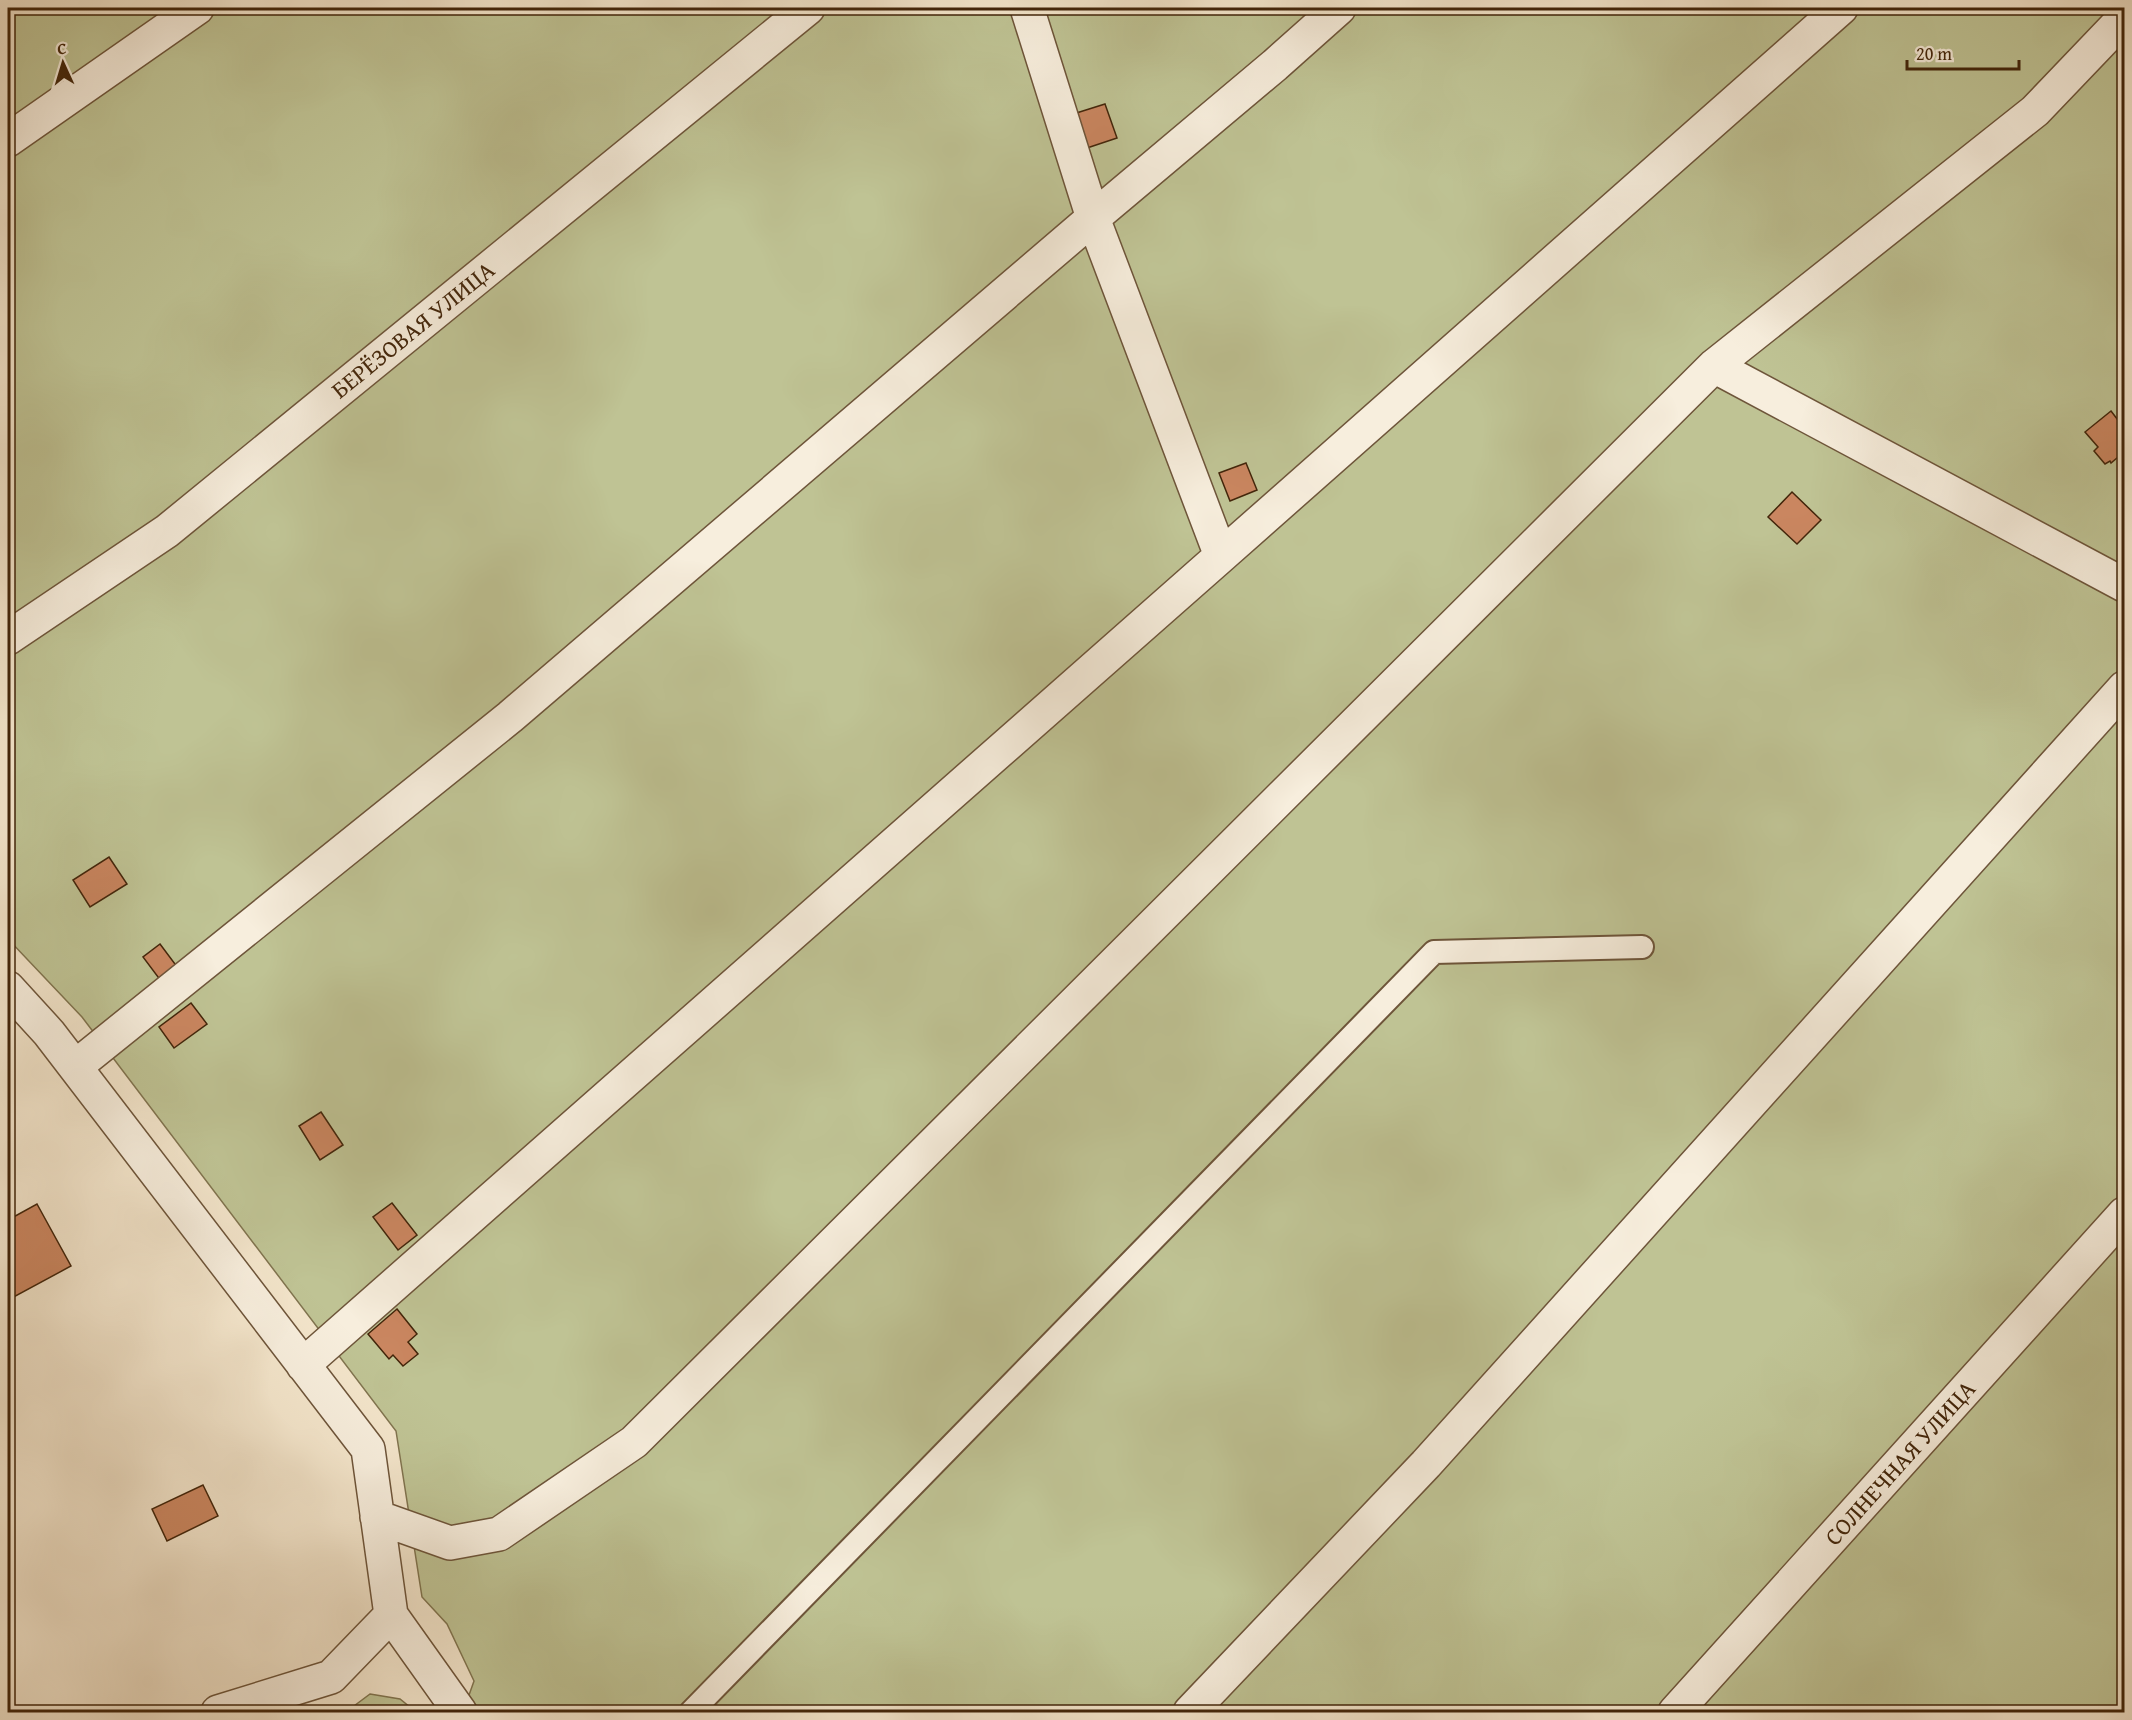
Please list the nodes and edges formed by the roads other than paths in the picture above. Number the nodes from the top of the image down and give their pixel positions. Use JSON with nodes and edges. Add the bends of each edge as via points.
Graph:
{"nodes":[{"id":1,"x":196,"y":8,"type":"edge"},
{"id":2,"x":808,"y":8,"type":"edge"},
{"id":3,"x":1027,"y":8,"type":"edge"},
{"id":4,"x":1339,"y":8,"type":"edge"},
{"id":5,"x":1840,"y":8,"type":"edge"},
{"id":6,"x":2124,"y":18,"type":"edge"},
{"id":7,"x":8,"y":140,"type":"edge"},
{"id":8,"x":1093,"y":218,"type":"junction"},
{"id":9,"x":1714,"y":366,"type":"junction"},
{"id":10,"x":1221,"y":556,"type":"junction"},
{"id":11,"x":2124,"y":585,"type":"edge"},
{"id":12,"x":8,"y":638,"type":"edge"},
{"id":13,"x":2124,"y":688,"type":"edge"},
{"id":14,"x":1642,"y":947,"type":"dead end"},
{"id":15,"x":8,"y":988,"type":"edge"},
{"id":16,"x":75,"y":1067,"type":"junction"},
{"id":17,"x":2124,"y":1214,"type":"edge"},
{"id":18,"x":303,"y":1365,"type":"junction"},
{"id":19,"x":377,"y":1517,"type":"junction"},
{"id":20,"x":391,"y":1615,"type":"junction"},
{"id":21,"x":218,"y":1713,"type":"edge"},
{"id":22,"x":460,"y":1713,"type":"edge"},
{"id":23,"x":691,"y":1713,"type":"edge"},
{"id":24,"x":1190,"y":1713,"type":"edge"},
{"id":25,"x":1675,"y":1713,"type":"edge"}],
"edges":[{"from":1,"to":7,"type":"street"},
{"from":2,"to":12,"type":"street","name":"БЕРЁЗОВАЯ УЛИЦА","via":[[167,531]]},
{"from":3,"to":8,"type":"street"},
{"from":4,"to":8,"type":"street"},
{"from":5,"to":10,"type":"street"},
{"from":6,"to":9,"type":"street","via":[[2035,111]]},
{"from":8,"to":10,"type":"street"},
{"from":8,"to":16,"type":"street","via":[[510,717]]},
{"from":9,"to":11,"type":"street"},
{"from":9,"to":19,"type":"street","via":[[634,1442],[499,1534],[450,1543]]},
{"from":10,"to":18,"type":"street"},
{"from":13,"to":24,"type":"street","via":[[1426,1464]]},
{"from":14,"to":23,"type":"lane","via":[[1434,952]]},
{"from":15,"to":16,"type":"street"},
{"from":16,"to":18,"type":"street"},
{"from":17,"to":25,"type":"street","name":"СОЛНЕЧНАЯ УЛИЦА"},
{"from":18,"to":19,"type":"street","via":[[368,1449]]},
{"from":19,"to":20,"type":"street"},
{"from":20,"to":21,"type":"street","via":[[331,1677]]},
{"from":20,"to":22,"type":"street"}]}
